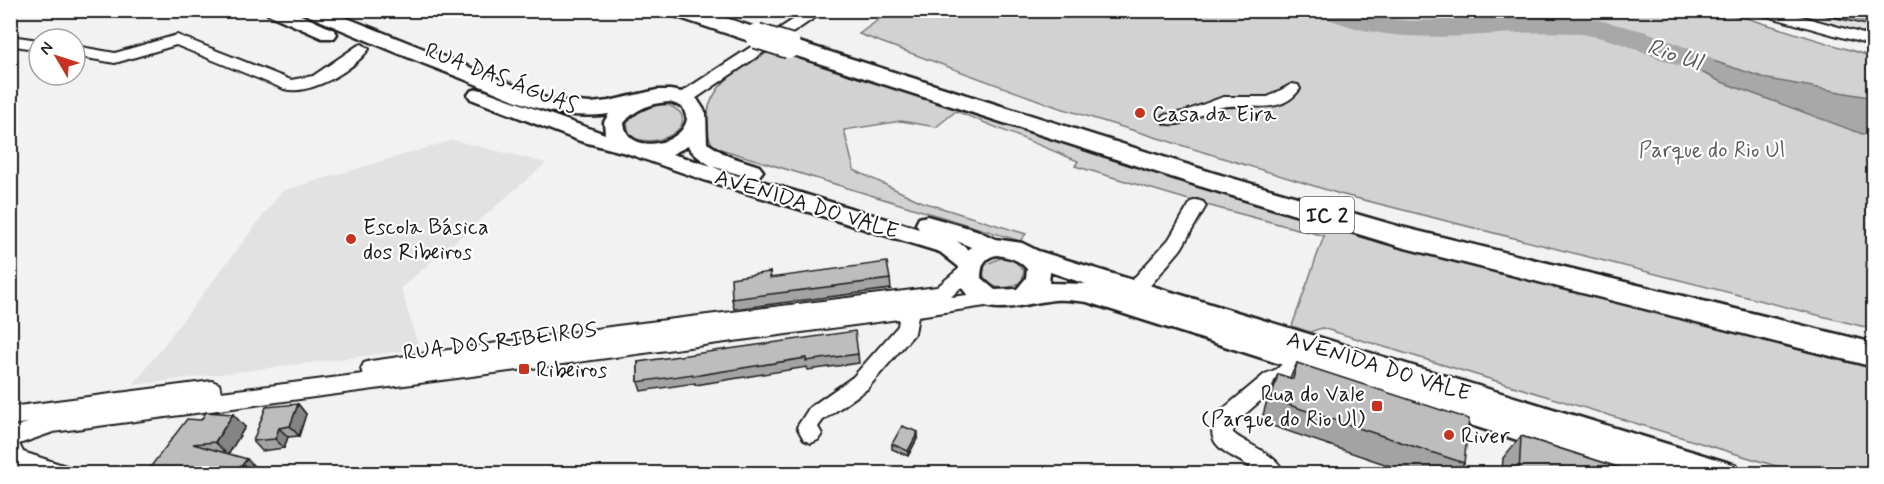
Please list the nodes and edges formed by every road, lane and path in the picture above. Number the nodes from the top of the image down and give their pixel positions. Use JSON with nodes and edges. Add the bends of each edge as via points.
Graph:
{"nodes":[{"id":1,"x":274,"y":10,"type":"edge"},
{"id":2,"x":311,"y":10,"type":"edge"},
{"id":3,"x":679,"y":10,"type":"edge"},
{"id":4,"x":704,"y":10,"type":"edge"},
{"id":5,"x":819,"y":10,"type":"edge"},
{"id":6,"x":1761,"y":10,"type":"edge"},
{"id":7,"x":761,"y":33,"type":"junction"},
{"id":8,"x":10,"y":40,"type":"edge"},
{"id":9,"x":1874,"y":42,"type":"edge"},
{"id":10,"x":27,"y":43,"type":"edge"},
{"id":11,"x":793,"y":43,"type":"junction"},
{"id":12,"x":362,"y":48,"type":"junction"},
{"id":13,"x":87,"y":53,"type":"edge"},
{"id":14,"x":1292,"y":88,"type":"dead end"},
{"id":15,"x":647,"y":98,"type":"junction"},
{"id":16,"x":683,"y":99,"type":"junction"},
{"id":17,"x":1170,"y":119,"type":"dead end"},
{"id":18,"x":695,"y":127,"type":"junction"},
{"id":19,"x":632,"y":148,"type":"junction"},
{"id":20,"x":1197,"y":206,"type":"dead end"},
{"id":21,"x":993,"y":247,"type":"junction"},
{"id":22,"x":1032,"y":258,"type":"junction"},
{"id":23,"x":969,"y":268,"type":"junction"},
{"id":24,"x":1138,"y":290,"type":"junction"},
{"id":25,"x":1025,"y":296,"type":"junction"},
{"id":26,"x":992,"y":299,"type":"junction"},
{"id":27,"x":909,"y":311,"type":"junction"},
{"id":28,"x":1874,"y":345,"type":"edge"},
{"id":29,"x":1874,"y":355,"type":"edge"},
{"id":30,"x":1299,"y":360,"type":"junction"},
{"id":31,"x":11,"y":431,"type":"edge"},
{"id":32,"x":811,"y":434,"type":"dead end"},
{"id":33,"x":61,"y":474,"type":"edge"},
{"id":34,"x":1274,"y":474,"type":"edge"},
{"id":35,"x":1663,"y":474,"type":"edge"},
{"id":36,"x":1726,"y":474,"type":"edge"}],
"edges":[{"from":1,"to":12,"type":"main road","name":"RUA DAS ÁGUAS"},
{"from":2,"to":15,"type":"main road","name":"RUA DAS ÁGUAS","via":[[399,48],[559,108],[611,107]]},
{"from":3,"to":7,"type":"highway","number":"IC 2"},
{"from":4,"to":7,"type":"highway","number":"IC 2"},
{"from":5,"to":16,"type":"street"},
{"from":6,"to":9,"type":"street"},
{"from":7,"to":11,"type":"highway","number":"IC 2","bridge":true},
{"from":8,"to":10,"type":"street"},
{"from":11,"to":28,"type":"highway","number":"IC 2","via":[[1403,228]]},
{"from":11,"to":29,"type":"highway","number":"IC 2","via":[[1205,179],[1401,237]]},
{"from":12,"to":13,"type":"street","via":[[315,81],[300,86],[177,40],[115,57]]},
{"from":12,"to":19,"type":"main road","name":"RUA DAS ÁGUAS","via":[[530,116]]},
{"from":14,"to":17,"type":"street","via":[[1276,99],[1214,104],[1190,117]]},
{"from":15,"to":16,"type":"main road"},
{"from":15,"to":19,"type":"main road","via":[[625,108],[614,124],[618,140]]},
{"from":16,"to":18,"type":"main road","via":[[696,111]]},
{"from":18,"to":19,"type":"main road","via":[[667,148]]},
{"from":18,"to":21,"type":"main road","name":"AVENIDA DO VALE","via":[[696,142],[705,153],[727,164],[968,236]]},
{"from":19,"to":23,"type":"main road","name":"AVENIDA DO VALE","via":[[948,246]]},
{"from":20,"to":24,"type":"street","via":[[1175,244]]},
{"from":21,"to":22,"type":"main road","name":"AVENIDA DO VALE","via":[[1014,248]]},
{"from":21,"to":23,"type":"main road","via":[[975,256]]},
{"from":22,"to":24,"type":"main road","name":"AVENIDA DO VALE"},
{"from":22,"to":25,"type":"main road","via":[[1039,274],[1033,290]]},
{"from":23,"to":26,"type":"main road","name":"AVENIDA DO VALE","via":[[974,288]]},
{"from":23,"to":31,"type":"street","name":"RUA DOS RIBEIROS","via":[[942,294],[292,380]]},
{"from":24,"to":36,"type":"main road","name":"AVENIDA DO VALE"},
{"from":25,"to":26,"type":"main road","name":"AVENIDA DO VALE","via":[[1015,300]]},
{"from":25,"to":30,"type":"main road","name":"AVENIDA DO VALE","via":[[1056,290],[1087,293]]},
{"from":26,"to":27,"type":"street","name":"RUA DOS RIBEIROS"},
{"from":27,"to":31,"type":"street","name":"RUA DOS RIBEIROS"},
{"from":27,"to":32,"type":"street","via":[[908,328],[860,382],[816,414],[807,427]]},
{"from":30,"to":34,"type":"street","via":[[1224,420],[1222,436],[1237,449],[1259,459]]},
{"from":30,"to":35,"type":"main road","name":"AVENIDA DO VALE"},
{"from":31,"to":33,"type":"street","via":[[14,459]]}]}
